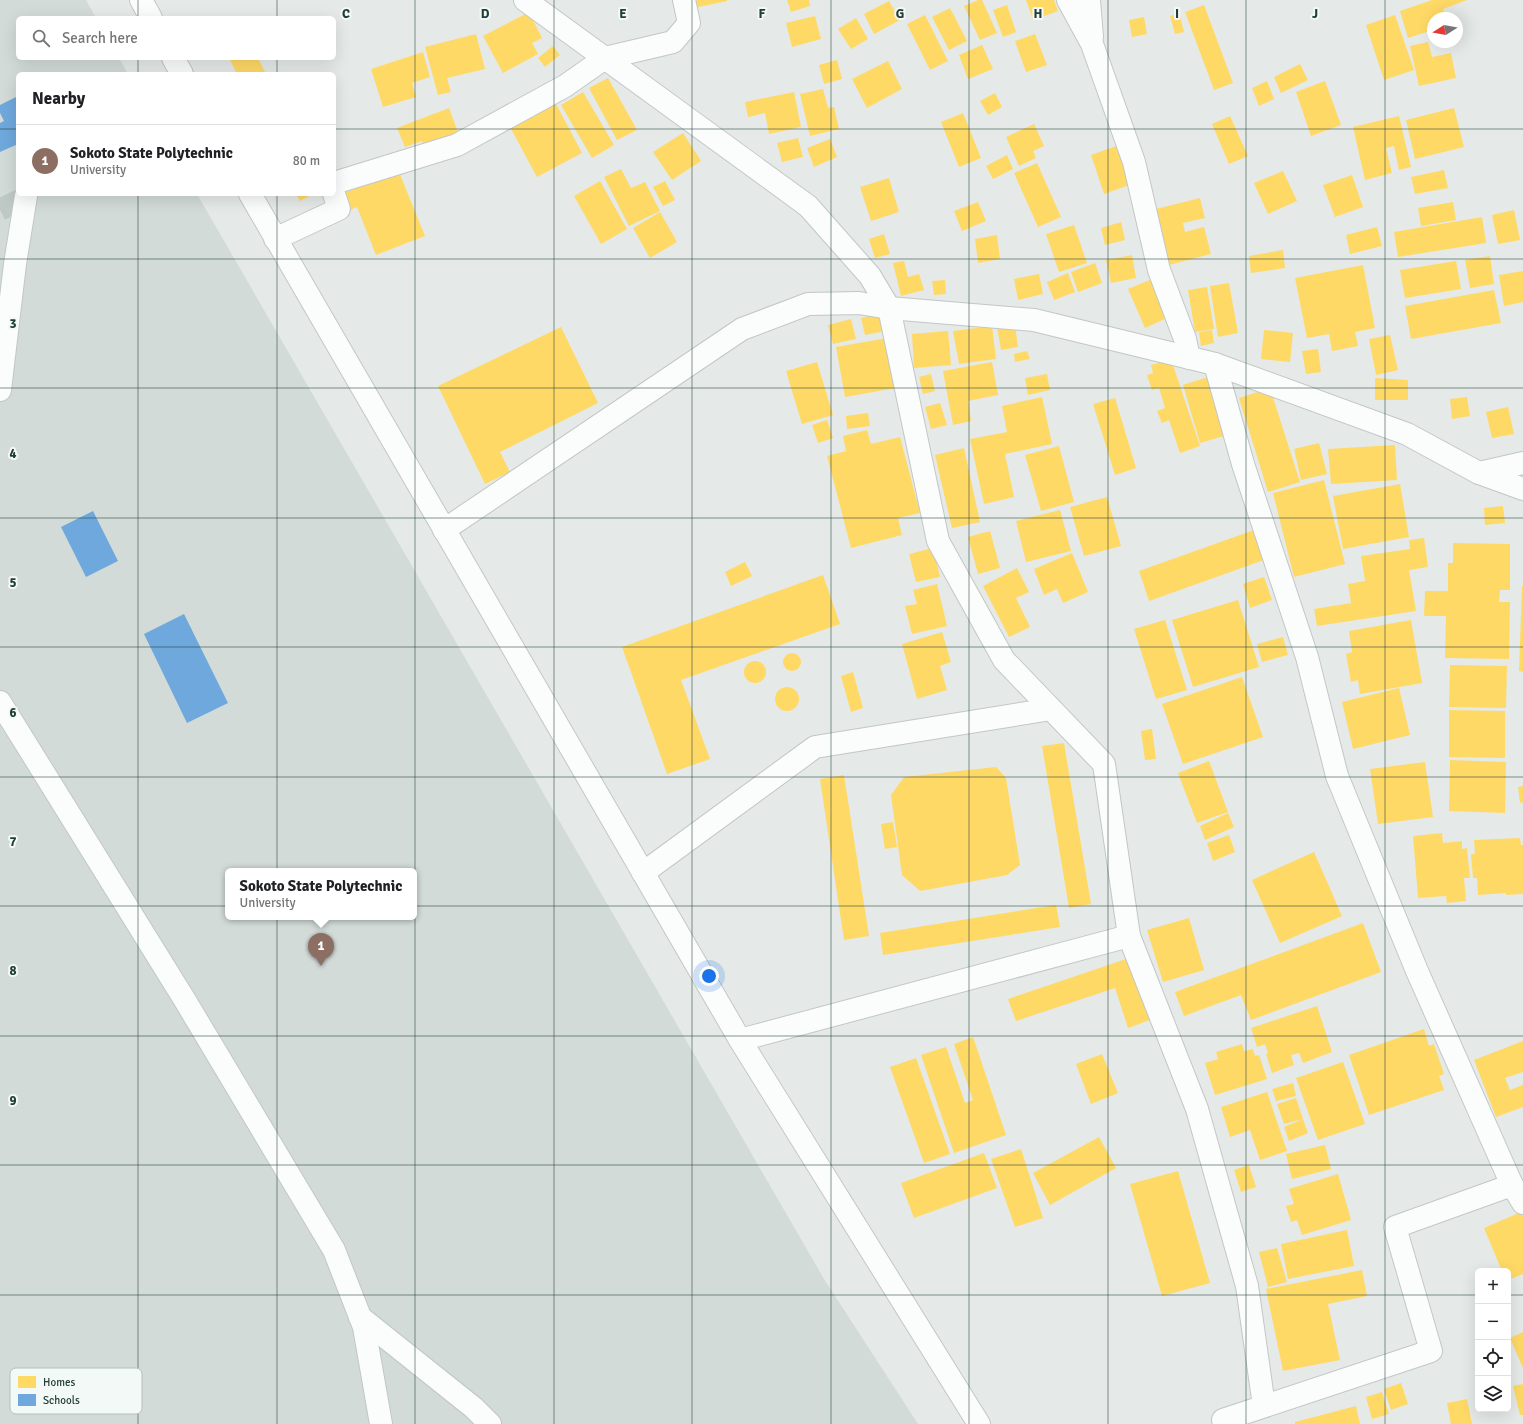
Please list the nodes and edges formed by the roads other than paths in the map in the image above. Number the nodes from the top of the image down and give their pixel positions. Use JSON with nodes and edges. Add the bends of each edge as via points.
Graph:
{"nodes":[{"id":1,"x":141,"y":0,"type":"edge"},
{"id":2,"x":525,"y":0,"type":"edge"},
{"id":3,"x":684,"y":0,"type":"edge"},
{"id":4,"x":1068,"y":0,"type":"edge"},
{"id":5,"x":1089,"y":0,"type":"edge"},
{"id":6,"x":150,"y":16,"type":"edge"},
{"id":7,"x":1092,"y":44,"type":"junction"},
{"id":8,"x":605,"y":58,"type":"junction"},
{"id":9,"x":174,"y":60,"type":"edge"},
{"id":10,"x":181,"y":72,"type":"edge"},
{"id":11,"x":336,"y":182,"type":"edge"},
{"id":12,"x":26,"y":196,"type":"dead end"},
{"id":13,"x":251,"y":196,"type":"edge"},
{"id":14,"x":335,"y":196,"type":"edge"},
{"id":15,"x":275,"y":239,"type":"junction"},
{"id":16,"x":889,"y":308,"type":"junction"},
{"id":17,"x":1189,"y":358,"type":"junction"},
{"id":18,"x":1216,"y":364,"type":"junction"},
{"id":19,"x":0,"y":390,"type":"edge"},
{"id":20,"x":1523,"y":463,"type":"edge"},
{"id":21,"x":1479,"y":473,"type":"junction"},
{"id":22,"x":1523,"y":489,"type":"edge"},
{"id":23,"x":444,"y":530,"type":"junction"},
{"id":24,"x":0,"y":702,"type":"edge"},
{"id":25,"x":1052,"y":709,"type":"junction"},
{"id":26,"x":643,"y":873,"type":"junction"},
{"id":27,"x":1129,"y":936,"type":"junction"},
{"id":28,"x":740,"y":1040,"type":"junction"},
{"id":29,"x":1518,"y":1194,"type":"edge"},
{"id":30,"x":360,"y":1318,"type":"junction"},
{"id":31,"x":1264,"y":1406,"type":"junction"},
{"id":32,"x":381,"y":1424,"type":"edge"},
{"id":33,"x":490,"y":1424,"type":"edge"},
{"id":34,"x":979,"y":1424,"type":"edge"},
{"id":35,"x":1224,"y":1424,"type":"edge"}],
"edges":[{"from":1,"to":6,"type":"street"},
{"from":2,"to":8,"type":"street"},
{"from":3,"to":8,"type":"street","via":[[689,23],[673,42]]},
{"from":4,"to":7,"type":"street"},
{"from":5,"to":7,"type":"street"},
{"from":7,"to":17,"type":"street","via":[[1134,162],[1159,270],[1185,339]]},
{"from":8,"to":11,"type":"street","via":[[565,86],[457,145]]},
{"from":8,"to":16,"type":"street","via":[[808,206],[870,276]]},
{"from":9,"to":10,"type":"street"},
{"from":12,"to":19,"type":"street"},
{"from":13,"to":15,"type":"street"},
{"from":14,"to":15,"type":"street","via":[[339,209]]},
{"from":15,"to":23,"type":"street"},
{"from":16,"to":17,"type":"street","via":[[1034,320]]},
{"from":16,"to":23,"type":"street","via":[[859,303],[808,304],[742,329]]},
{"from":16,"to":25,"type":"street","via":[[938,540],[1004,660]]},
{"from":17,"to":18,"type":"street"},
{"from":18,"to":21,"type":"street","via":[[1407,434]]},
{"from":18,"to":29,"type":"street","via":[[1243,464],[1307,657],[1338,776],[1417,972]]},
{"from":20,"to":21,"type":"street"},
{"from":21,"to":22,"type":"street"},
{"from":23,"to":26,"type":"street"},
{"from":24,"to":30,"type":"street","via":[[186,1002],[334,1250]]},
{"from":25,"to":26,"type":"street","via":[[815,747]]},
{"from":25,"to":27,"type":"street","via":[[1104,764]]},
{"from":26,"to":28,"type":"street"},
{"from":27,"to":28,"type":"street"},
{"from":27,"to":31,"type":"street","via":[[1199,1116],[1246,1286]]},
{"from":28,"to":34,"type":"street"},
{"from":29,"to":31,"type":"street","via":[[1395,1227],[1431,1351]]},
{"from":30,"to":32,"type":"street","via":[[364,1327]]},
{"from":30,"to":33,"type":"street","via":[[474,1408]]},
{"from":31,"to":35,"type":"street","via":[[1223,1420]]}]}
